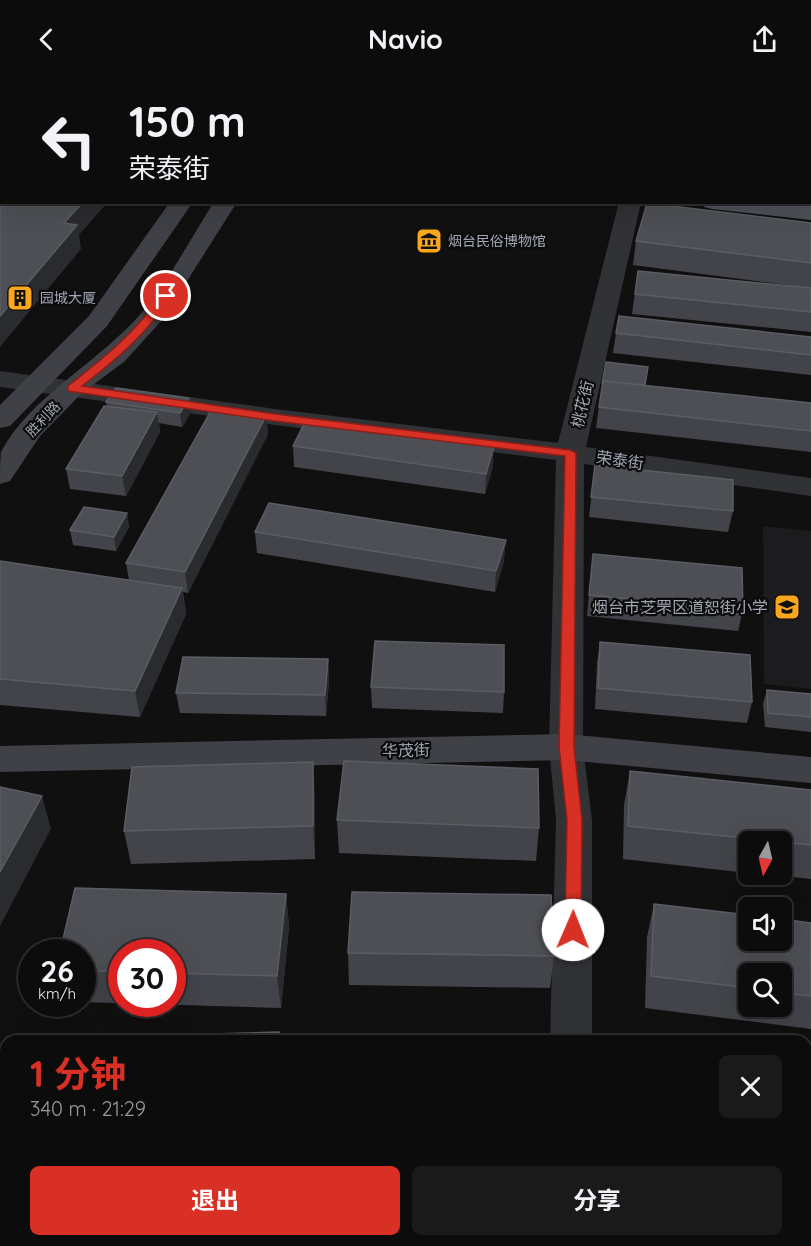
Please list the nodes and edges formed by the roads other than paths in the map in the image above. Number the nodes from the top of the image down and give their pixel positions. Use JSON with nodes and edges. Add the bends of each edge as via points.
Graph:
{"nodes":[{"id":1,"x":181,"y":204,"type":"edge"},
{"id":2,"x":225,"y":204,"type":"edge"},
{"id":3,"x":630,"y":204,"type":"edge"},
{"id":4,"x":730,"y":204,"type":"edge"},
{"id":5,"x":811,"y":213,"type":"edge"},
{"id":6,"x":0,"y":379,"type":"edge"},
{"id":7,"x":38,"y":384,"type":"junction"},
{"id":8,"x":72,"y":388,"type":"junction"},
{"id":9,"x":0,"y":420,"type":"edge"},
{"id":10,"x":570,"y":453,"type":"junction"},
{"id":11,"x":0,"y":475,"type":"edge"},
{"id":12,"x":811,"y":487,"type":"edge"},
{"id":13,"x":566,"y":747,"type":"junction"},
{"id":14,"x":0,"y":759,"type":"edge"},
{"id":15,"x":811,"y":770,"type":"edge"},
{"id":16,"x":571,"y":1035,"type":"edge"}],
"edges":[{"from":1,"to":7,"type":"main road","name":"胜利路","via":[[98,321]]},
{"from":2,"to":8,"type":"main road","name":"胜利路","via":[[154,314],[116,355]]},
{"from":3,"to":10,"type":"street","name":"桃花街"},
{"from":4,"to":5,"type":"main road"},
{"from":6,"to":7,"type":"street","name":"荣泰街"},
{"from":7,"to":8,"type":"street","name":"荣泰街"},
{"from":7,"to":9,"type":"main road","name":"胜利路"},
{"from":8,"to":10,"type":"street","name":"荣泰街"},
{"from":8,"to":11,"type":"main road","name":"胜利路","via":[[30,431]]},
{"from":10,"to":12,"type":"street","name":"荣泰街"},
{"from":10,"to":13,"type":"street","name":"桃花街"},
{"from":13,"to":14,"type":"main road","name":"华茂街"},
{"from":13,"to":15,"type":"main road","name":"华茂街"},
{"from":13,"to":16,"type":"street","name":"桃花街","via":[[574,820]]}]}
